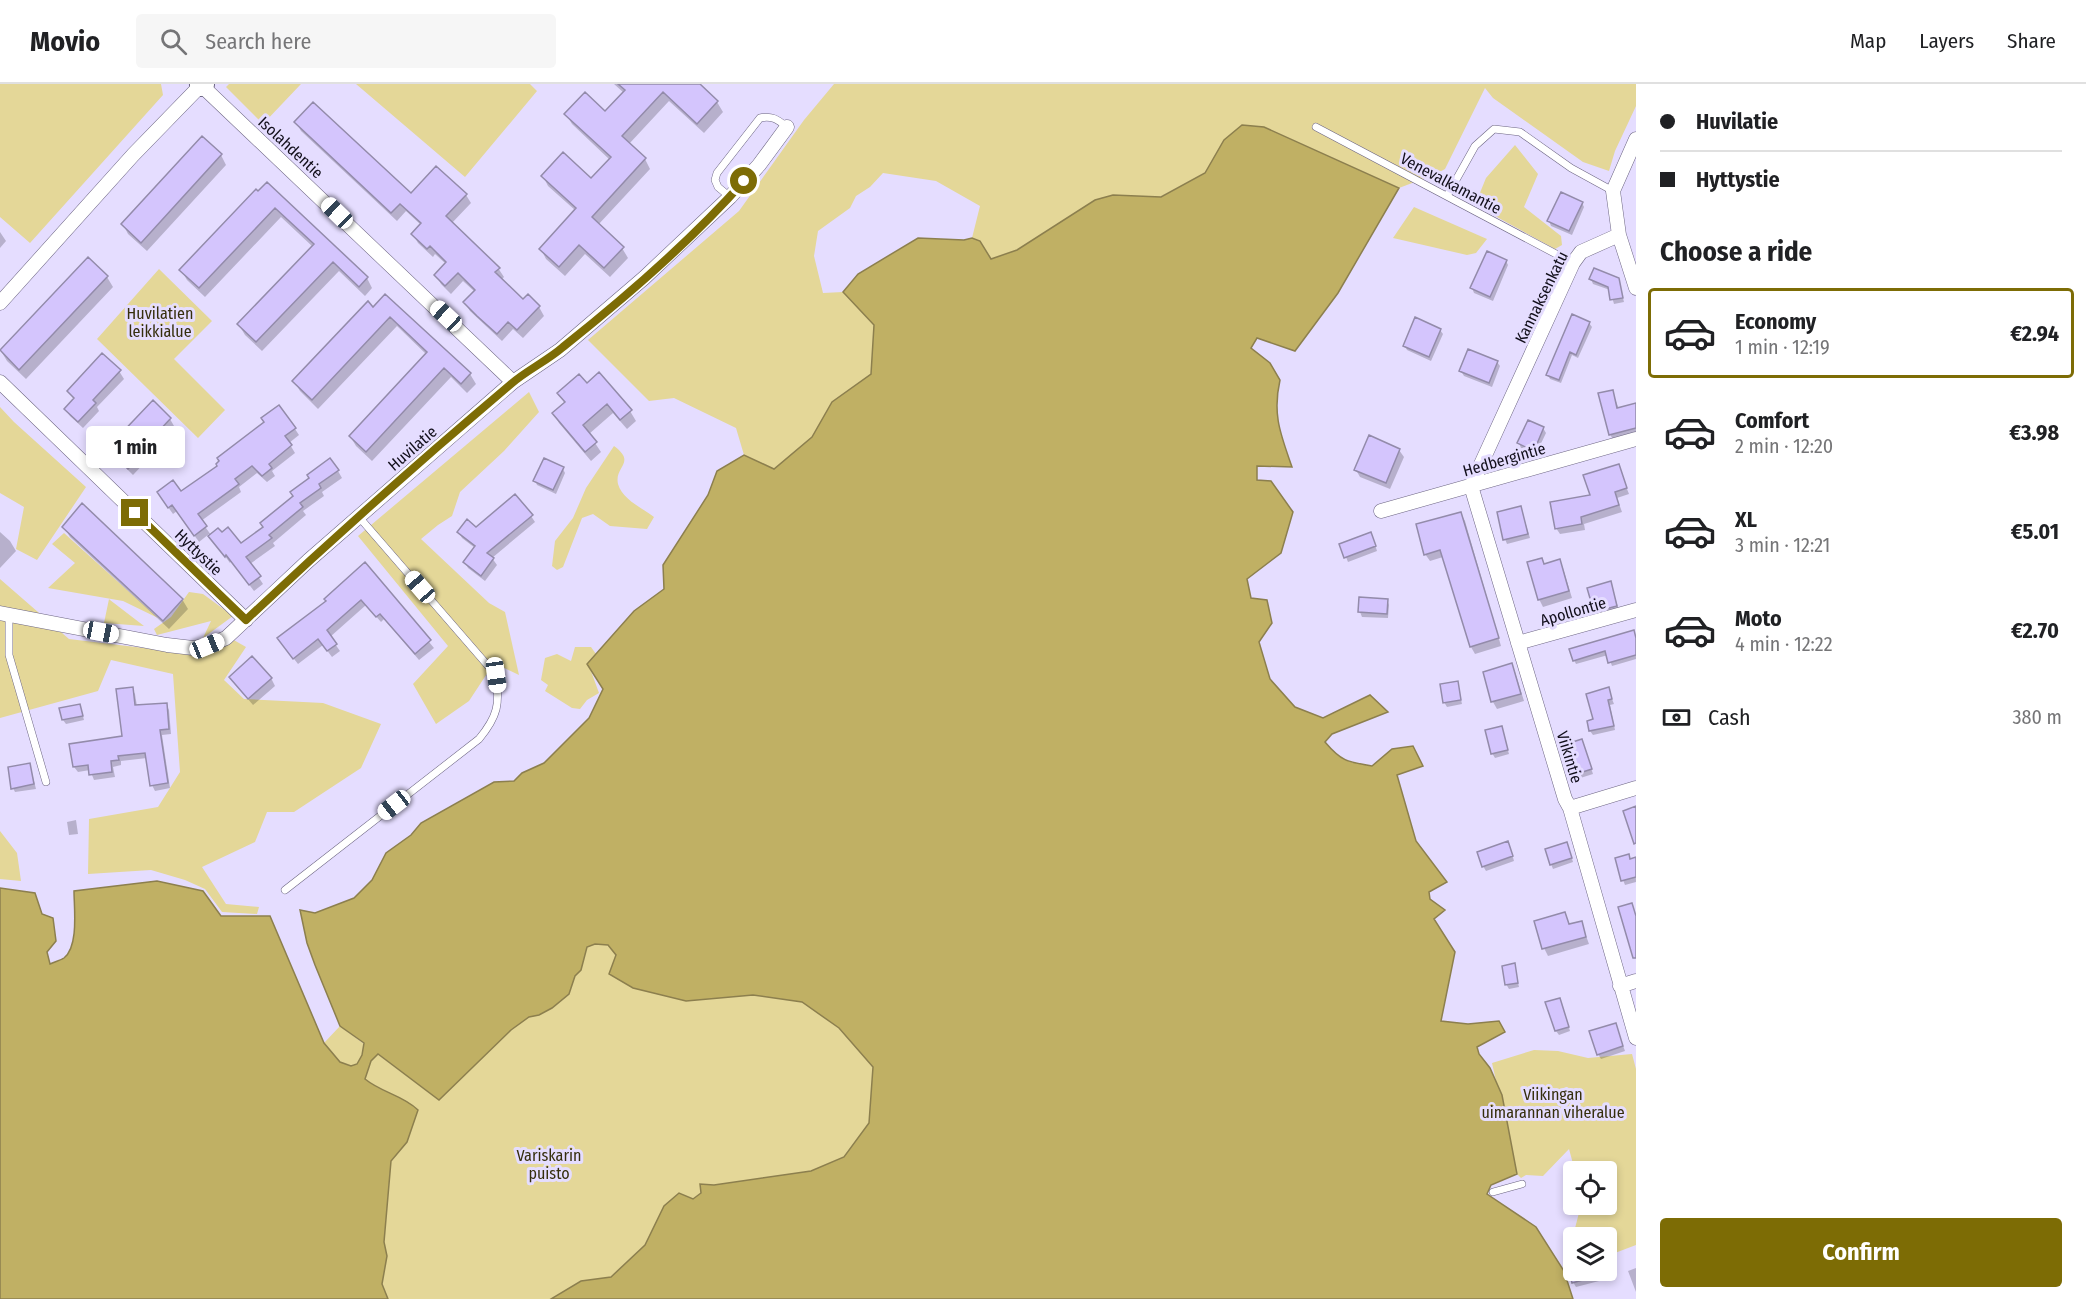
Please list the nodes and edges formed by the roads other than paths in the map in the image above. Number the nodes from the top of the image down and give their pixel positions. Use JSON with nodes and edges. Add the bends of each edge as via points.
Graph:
{"nodes":[{"id":1,"x":202,"y":85,"type":"edge"},
{"id":2,"x":787,"y":127,"type":"joint"},
{"id":3,"x":1316,"y":127,"type":"dead end"},
{"id":4,"x":1636,"y":139,"type":"edge"},
{"id":5,"x":1613,"y":191,"type":"junction"},
{"id":6,"x":1447,"y":196,"type":"junction"},
{"id":7,"x":730,"y":197,"type":"junction"},
{"id":8,"x":1619,"y":235,"type":"junction"},
{"id":9,"x":1573,"y":264,"type":"junction"},
{"id":10,"x":1633,"y":267,"type":"edge"},
{"id":11,"x":1636,"y":288,"type":"edge"},
{"id":12,"x":0,"y":303,"type":"edge"},
{"id":13,"x":0,"y":382,"type":"edge"},
{"id":14,"x":513,"y":382,"type":"junction"},
{"id":15,"x":1636,"y":439,"type":"edge"},
{"id":16,"x":1471,"y":486,"type":"junction"},
{"id":17,"x":1382,"y":511,"type":"dead end"},
{"id":18,"x":359,"y":517,"type":"junction"},
{"id":19,"x":1636,"y":610,"type":"edge"},
{"id":20,"x":5,"y":614,"type":"edge"},
{"id":21,"x":246,"y":620,"type":"junction"},
{"id":22,"x":1518,"y":643,"type":"junction"},
{"id":23,"x":46,"y":782,"type":"dead end"},
{"id":24,"x":1636,"y":788,"type":"edge"},
{"id":25,"x":1570,"y":808,"type":"junction"},
{"id":26,"x":285,"y":890,"type":"dead end"},
{"id":27,"x":1636,"y":981,"type":"edge"},
{"id":28,"x":1620,"y":986,"type":"junction"},
{"id":29,"x":1636,"y":1038,"type":"edge"},
{"id":30,"x":1522,"y":1184,"type":"dead end"},
{"id":31,"x":1494,"y":1192,"type":"dead end"}],
"edges":[{"from":1,"to":12,"type":"street","via":[[133,155]]},
{"from":1,"to":14,"type":"street","name":"Isolahdentie"},
{"from":2,"to":7,"type":"street","name":"Huvilatie"},
{"from":2,"to":7,"type":"lane","via":[[775,118],[760,118],[717,173],[718,187]]},
{"from":3,"to":6,"type":"lane","name":"Venevalkamantie"},
{"from":4,"to":5,"type":"street"},
{"from":5,"to":6,"type":"lane","via":[[1571,168],[1520,132],[1494,129],[1474,146]]},
{"from":5,"to":8,"type":"street"},
{"from":6,"to":9,"type":"lane","name":"Venevalkamantie"},
{"from":7,"to":14,"type":"street","name":"Huvilatie","via":[[603,315]]},
{"from":8,"to":9,"type":"street","name":"Kannaksenkatu","via":[[1581,252]]},
{"from":8,"to":10,"type":"street"},
{"from":9,"to":16,"type":"street","name":"Kannaksenkatu"},
{"from":10,"to":11,"type":"street"},
{"from":13,"to":21,"type":"street","name":"Hyttystie"},
{"from":14,"to":18,"type":"street","name":"Huvilatie"},
{"from":15,"to":16,"type":"street","name":"Hedbergintie"},
{"from":16,"to":17,"type":"street","name":"Hedbergintie"},
{"from":16,"to":22,"type":"street","name":"Viikintie"},
{"from":18,"to":21,"type":"street","name":"Huvilatie"},
{"from":18,"to":26,"type":"lane","via":[[496,675],[496,714],[479,738]]},
{"from":19,"to":22,"type":"street","name":"Apollontie"},
{"from":20,"to":21,"type":"street","name":"Huvilatie","via":[[193,648],[226,638]]},
{"from":20,"to":23,"type":"lane","via":[[9,656]]},
{"from":22,"to":25,"type":"street","name":"Viikintie"},
{"from":24,"to":25,"type":"street"},
{"from":25,"to":28,"type":"street","name":"Viikintie"},
{"from":27,"to":28,"type":"street"},
{"from":28,"to":29,"type":"street","name":"Viikintie"},
{"from":30,"to":31,"type":"lane"}]}
